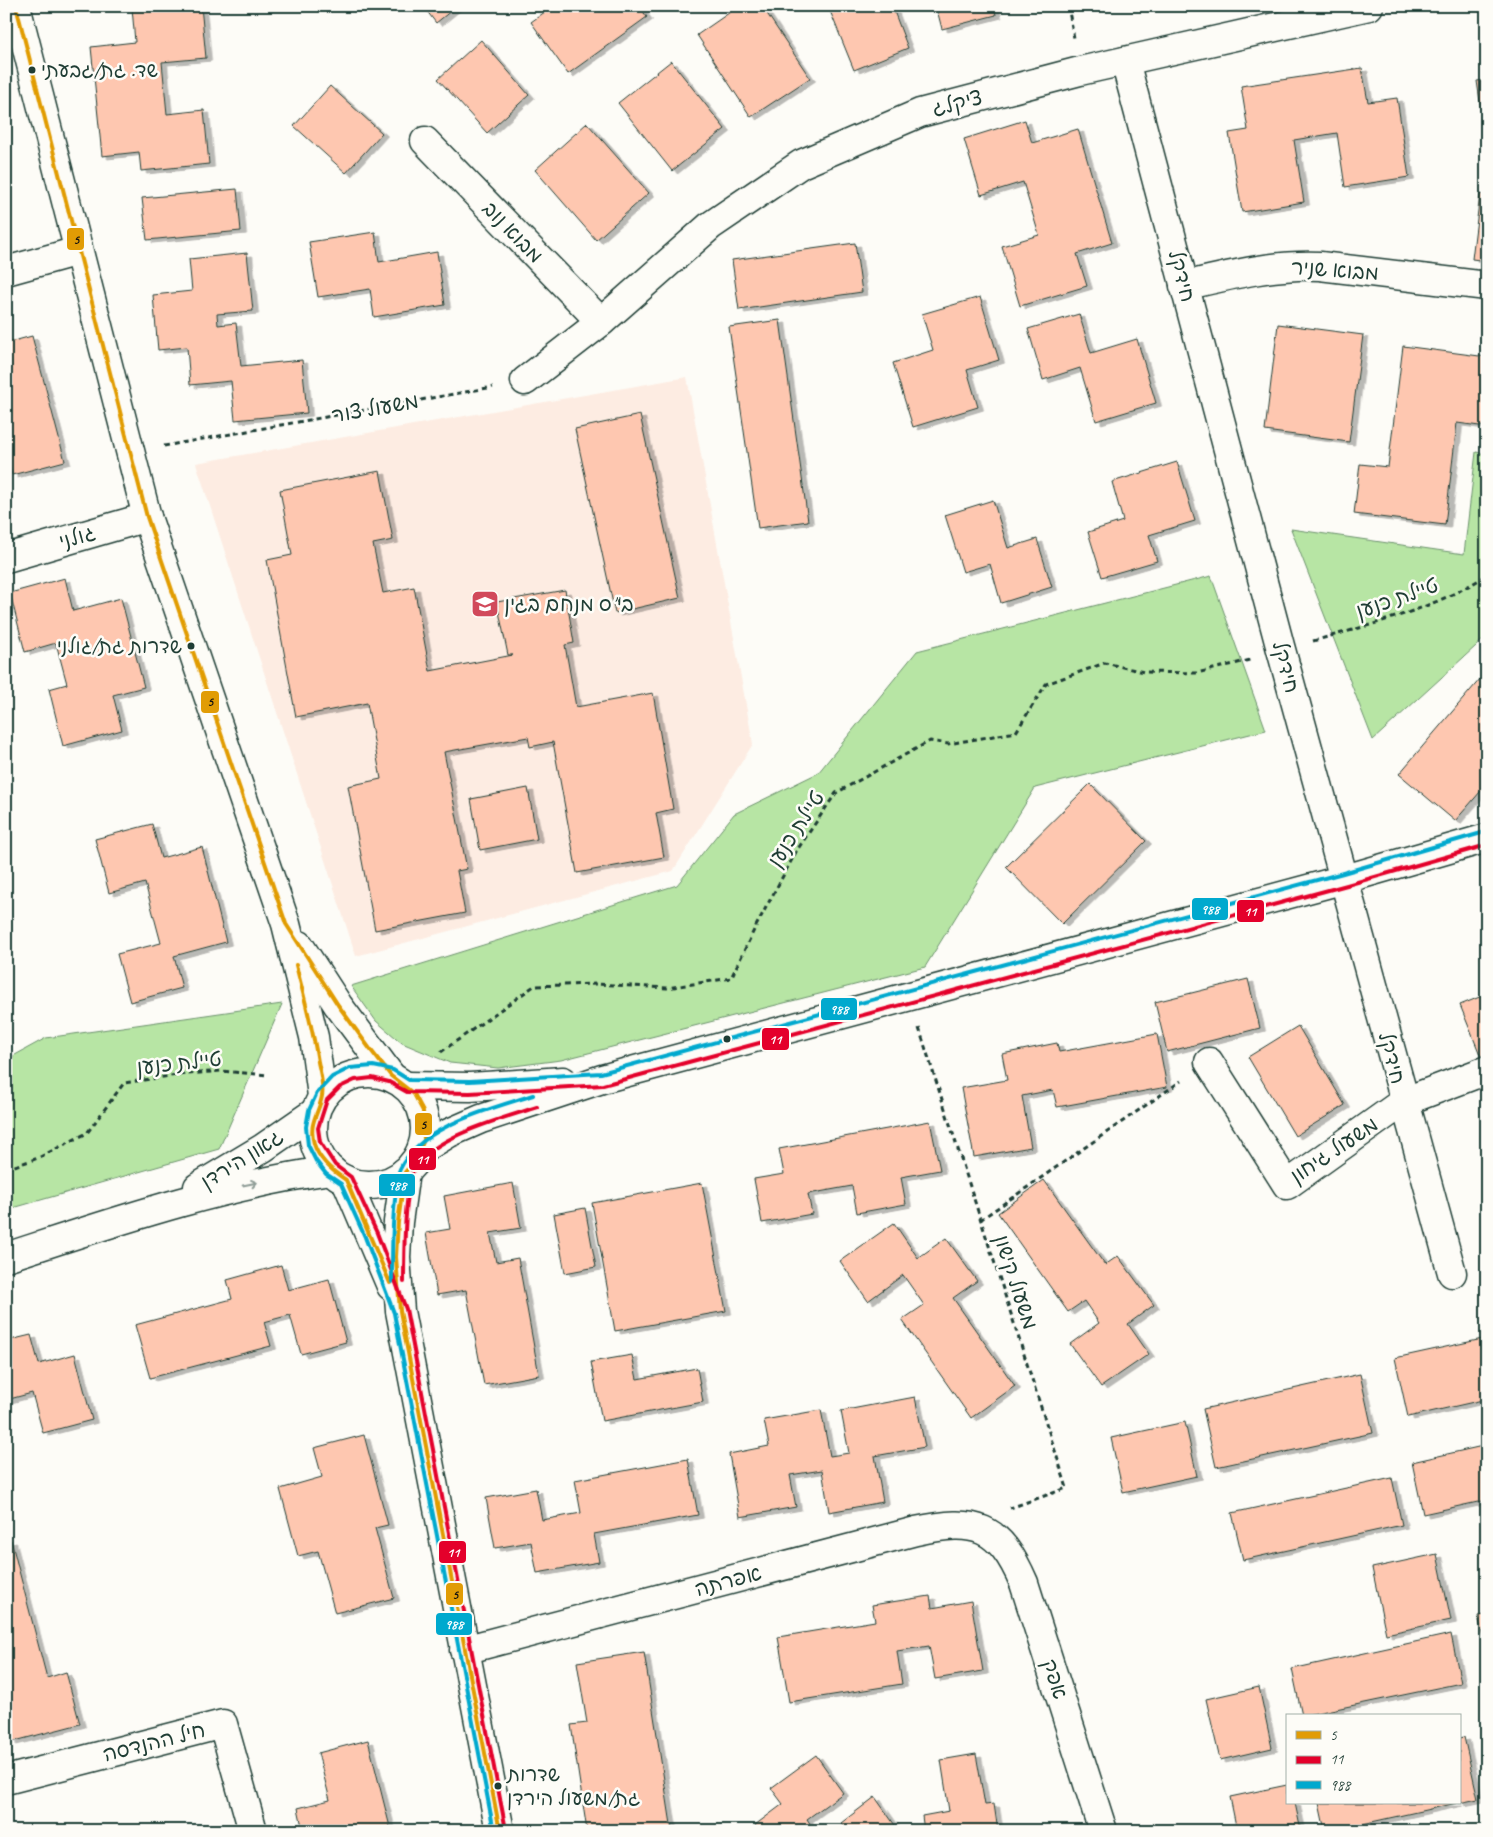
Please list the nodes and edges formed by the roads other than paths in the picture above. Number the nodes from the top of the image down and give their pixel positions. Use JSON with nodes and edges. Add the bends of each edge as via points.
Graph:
{"nodes":[{"id":1,"x":16,"y":6,"type":"edge"},
{"id":2,"x":1370,"y":6,"type":"edge"},
{"id":3,"x":14,"y":35,"type":"edge"},
{"id":4,"x":1125,"y":61,"type":"junction"},
{"id":5,"x":425,"y":142,"type":"dead end"},
{"id":6,"x":78,"y":251,"type":"junction"},
{"id":7,"x":6,"y":271,"type":"edge"},
{"id":8,"x":1184,"y":286,"type":"junction"},
{"id":9,"x":1487,"y":286,"type":"edge"},
{"id":10,"x":601,"y":322,"type":"junction"},
{"id":11,"x":525,"y":381,"type":"road end"},
{"id":12,"x":147,"y":517,"type":"junction"},
{"id":13,"x":6,"y":558,"type":"edge"},
{"id":14,"x":1487,"y":838,"type":"edge"},
{"id":15,"x":1345,"y":879,"type":"junction"},
{"id":16,"x":286,"y":924,"type":"junction"},
{"id":17,"x":1208,"y":1062,"type":"road end"},
{"id":18,"x":1487,"y":1070,"type":"edge"},
{"id":19,"x":602,"y":1079,"type":"junction"},
{"id":20,"x":399,"y":1081,"type":"junction"},
{"id":21,"x":1404,"y":1102,"type":"junction"},
{"id":22,"x":319,"y":1104,"type":"junction"},
{"id":23,"x":421,"y":1150,"type":"junction"},
{"id":24,"x":405,"y":1172,"type":"junction"},
{"id":25,"x":338,"y":1175,"type":"junction"},
{"id":26,"x":169,"y":1204,"type":"junction"},
{"id":27,"x":6,"y":1257,"type":"edge"},
{"id":28,"x":1452,"y":1273,"type":"dead end"},
{"id":29,"x":400,"y":1311,"type":"junction"},
{"id":30,"x":992,"y":1534,"type":"joint"},
{"id":31,"x":464,"y":1650,"type":"junction"},
{"id":32,"x":6,"y":1780,"type":"edge"},
{"id":33,"x":253,"y":1831,"type":"edge"},
{"id":34,"x":500,"y":1831,"type":"edge"},
{"id":35,"x":1103,"y":1831,"type":"edge"}],
"edges":[{"from":1,"to":3,"type":"street"},
{"from":2,"to":4,"type":"street","name":"ציקלג"},
{"from":3,"to":6,"type":"street"},
{"from":4,"to":8,"type":"street","name":"חידקל"},
{"from":4,"to":10,"type":"street","name":"ציקלג","via":[[920,112],[801,164],[710,226]]},
{"from":5,"to":10,"type":"street","name":"מבוא נוב"},
{"from":6,"to":7,"type":"street"},
{"from":6,"to":12,"type":"street"},
{"from":8,"to":9,"type":"street","name":"מבוא שניר","via":[[1242,272],[1295,265]]},
{"from":8,"to":15,"type":"street","name":"חידקל"},
{"from":10,"to":11,"type":"street"},
{"from":12,"to":13,"type":"street","name":"גולני"},
{"from":12,"to":16,"type":"street"},
{"from":14,"to":15,"type":"street"},
{"from":15,"to":19,"type":"street"},
{"from":15,"to":21,"type":"street","name":"חידקל"},
{"from":16,"to":20,"type":"street","via":[[338,1005]]},
{"from":16,"to":22,"type":"street","via":[[314,1037]]},
{"from":17,"to":21,"type":"street","name":"משעול גיחון","via":[[1287,1185]]},
{"from":18,"to":21,"type":"street","name":"משעול גיחון"},
{"from":19,"to":20,"type":"street","via":[[470,1087]]},
{"from":19,"to":23,"type":"street","via":[[481,1119]]},
{"from":20,"to":22,"type":"street","via":[[372,1072],[353,1074],[336,1082]]},
{"from":20,"to":23,"type":"street","via":[[414,1094],[423,1111],[425,1131]]},
{"from":21,"to":28,"type":"street","name":"חידקל"},
{"from":22,"to":25,"type":"street","via":[[312,1128],[314,1144],[321,1158]]},
{"from":22,"to":26,"type":"street","name":"גאון הירדן","via":[[263,1148]]},
{"from":23,"to":24,"type":"street"},
{"from":24,"to":25,"type":"street","via":[[377,1185],[361,1185]]},
{"from":24,"to":29,"type":"street","via":[[396,1257]]},
{"from":26,"to":25,"type":"street","name":"גאון הירדן","one_way":true,"via":[[248,1184]]},
{"from":25,"to":29,"type":"street","via":[[371,1235]]},
{"from":26,"to":27,"type":"street","name":"גאון הירדן"},
{"from":29,"to":31,"type":"street"},
{"from":30,"to":31,"type":"street","name":"אפרתה","via":[[960,1525],[916,1531]]},
{"from":30,"to":35,"type":"street","name":"אפק","via":[[1005,1545],[1024,1583]]},
{"from":31,"to":34,"type":"street"},
{"from":32,"to":33,"type":"street","name":"חיל ההנדסה","via":[[223,1724]]}]}
